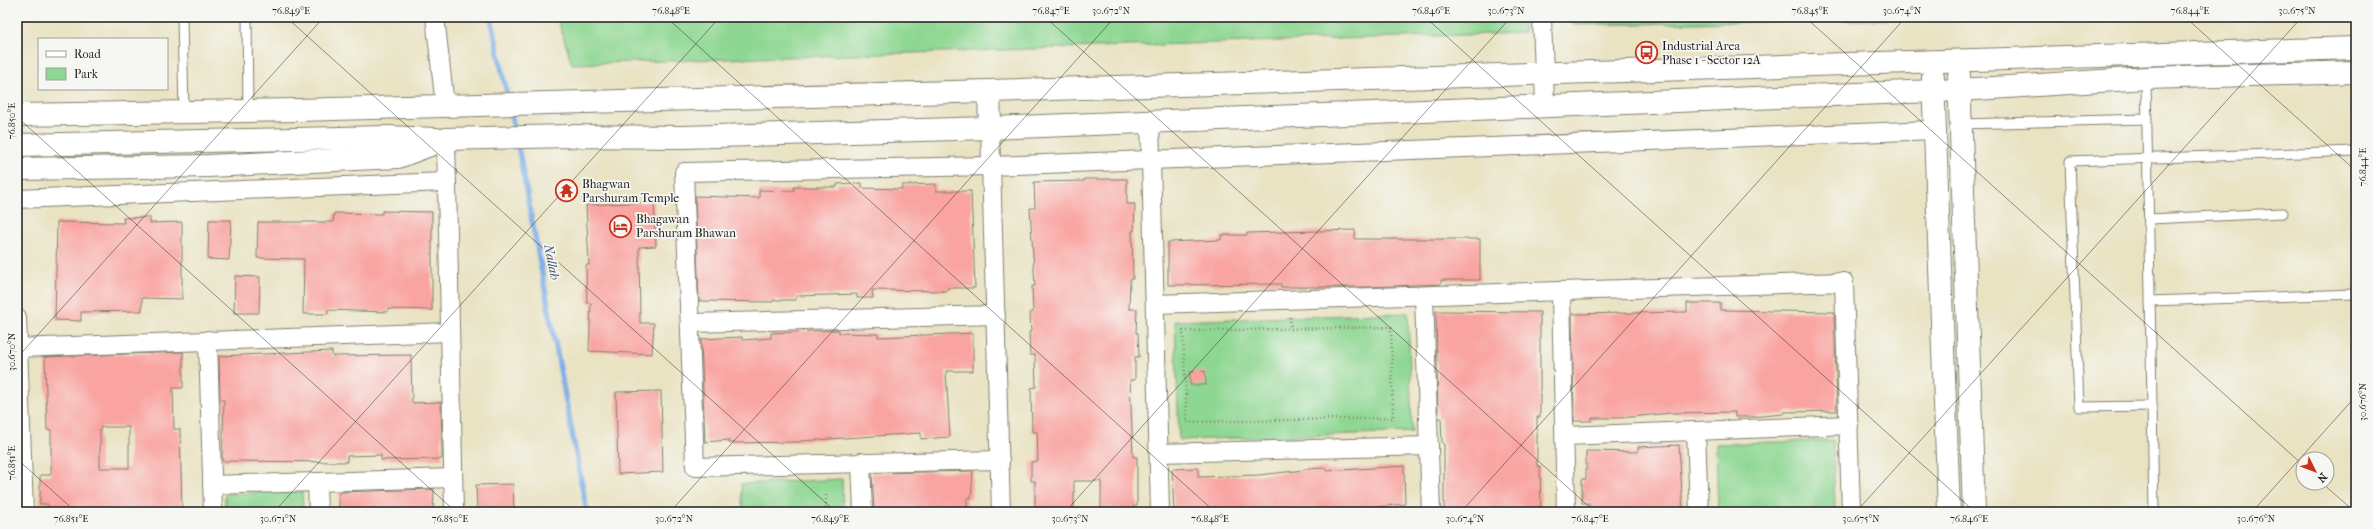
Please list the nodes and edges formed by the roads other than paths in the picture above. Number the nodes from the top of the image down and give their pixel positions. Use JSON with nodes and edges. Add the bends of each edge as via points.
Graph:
{"nodes":[{"id":1,"x":182,"y":17,"type":"edge"},
{"id":2,"x":247,"y":17,"type":"edge"},
{"id":3,"x":435,"y":17,"type":"edge"},
{"id":4,"x":1542,"y":17,"type":"edge"},
{"id":5,"x":2356,"y":48,"type":"edge"},
{"id":6,"x":1957,"y":60,"type":"junction"},
{"id":7,"x":1932,"y":61,"type":"junction"},
{"id":8,"x":1544,"y":72,"type":"junction"},
{"id":9,"x":2356,"y":72,"type":"edge"},
{"id":10,"x":2146,"y":78,"type":"junction"},
{"id":11,"x":1960,"y":90,"type":"junction"},
{"id":12,"x":990,"y":91,"type":"junction"},
{"id":13,"x":1934,"y":91,"type":"junction"},
{"id":14,"x":445,"y":106,"type":"junction"},
{"id":15,"x":1545,"y":106,"type":"junction"},
{"id":16,"x":248,"y":111,"type":"junction"},
{"id":17,"x":184,"y":112,"type":"junction"},
{"id":18,"x":17,"y":115,"type":"edge"},
{"id":19,"x":2147,"y":119,"type":"junction"},
{"id":20,"x":1150,"y":120,"type":"junction"},
{"id":21,"x":1961,"y":124,"type":"junction"},
{"id":22,"x":990,"y":128,"type":"junction"},
{"id":23,"x":1935,"y":130,"type":"junction"},
{"id":24,"x":456,"y":139,"type":"junction"},
{"id":25,"x":17,"y":145,"type":"edge"},
{"id":26,"x":2356,"y":151,"type":"edge"},
{"id":27,"x":2148,"y":158,"type":"junction"},
{"id":28,"x":1151,"y":159,"type":"junction"},
{"id":29,"x":992,"y":166,"type":"junction"},
{"id":30,"x":17,"y":169,"type":"edge"},
{"id":31,"x":446,"y":182,"type":"junction"},
{"id":32,"x":17,"y":198,"type":"edge"},
{"id":33,"x":2284,"y":213,"type":"dead end"},
{"id":34,"x":2149,"y":219,"type":"junction"},
{"id":35,"x":1561,"y":292,"type":"junction"},
{"id":36,"x":2356,"y":294,"type":"edge"},
{"id":37,"x":1424,"y":296,"type":"junction"},
{"id":38,"x":2150,"y":301,"type":"junction"},
{"id":39,"x":1155,"y":304,"type":"junction"},
{"id":40,"x":996,"y":315,"type":"junction"},
{"id":41,"x":17,"y":317,"type":"edge"},
{"id":42,"x":690,"y":323,"type":"junction"},
{"id":43,"x":450,"y":332,"type":"junction"},
{"id":44,"x":208,"y":340,"type":"junction"},
{"id":45,"x":18,"y":348,"type":"junction"},
{"id":46,"x":2152,"y":406,"type":"junction"},
{"id":47,"x":1848,"y":425,"type":"junction"},
{"id":48,"x":1696,"y":431,"type":"junction"},
{"id":49,"x":1565,"y":436,"type":"junction"},
{"id":50,"x":1429,"y":446,"type":"junction"},
{"id":51,"x":1159,"y":453,"type":"junction"},
{"id":52,"x":1000,"y":460,"type":"junction"},
{"id":53,"x":861,"y":462,"type":"junction"},
{"id":54,"x":453,"y":478,"type":"junction"},
{"id":55,"x":317,"y":482,"type":"junction"},
{"id":56,"x":212,"y":485,"type":"junction"},
{"id":57,"x":24,"y":512,"type":"edge"},
{"id":58,"x":213,"y":512,"type":"edge"},
{"id":59,"x":318,"y":512,"type":"edge"},
{"id":60,"x":454,"y":512,"type":"edge"},
{"id":61,"x":863,"y":512,"type":"edge"},
{"id":62,"x":1001,"y":512,"type":"edge"},
{"id":63,"x":1160,"y":512,"type":"edge"},
{"id":64,"x":1431,"y":512,"type":"edge"},
{"id":65,"x":1566,"y":512,"type":"edge"},
{"id":66,"x":1699,"y":512,"type":"edge"},
{"id":67,"x":1852,"y":512,"type":"edge"},
{"id":68,"x":1949,"y":512,"type":"edge"},
{"id":69,"x":1974,"y":512,"type":"edge"},
{"id":70,"x":2154,"y":512,"type":"edge"}],
"edges":[{"from":1,"to":17,"type":"lane"},
{"from":2,"to":16,"type":"lane"},
{"from":3,"to":14,"type":"street"},
{"from":4,"to":8,"type":"street"},
{"from":5,"to":6,"type":"street"},
{"from":6,"to":7,"type":"street"},
{"from":6,"to":11,"type":"street"},
{"from":7,"to":8,"type":"street"},
{"from":7,"to":13,"type":"street"},
{"from":8,"to":12,"type":"street"},
{"from":8,"to":15,"type":"street"},
{"from":9,"to":10,"type":"street"},
{"from":10,"to":11,"type":"street"},
{"from":10,"to":19,"type":"lane"},
{"from":11,"to":13,"type":"street"},
{"from":11,"to":21,"type":"street"},
{"from":12,"to":14,"type":"street"},
{"from":12,"to":22,"type":"street"},
{"from":13,"to":15,"type":"street"},
{"from":13,"to":23,"type":"street"},
{"from":14,"to":16,"type":"street"},
{"from":15,"to":20,"type":"street"},
{"from":16,"to":17,"type":"street"},
{"from":17,"to":18,"type":"street"},
{"from":19,"to":21,"type":"lane"},
{"from":19,"to":27,"type":"lane"},
{"from":20,"to":22,"type":"street"},
{"from":20,"to":28,"type":"street"},
{"from":21,"to":69,"type":"street"},
{"from":22,"to":24,"type":"street","via":[[683,137],[568,136]]},
{"from":22,"to":29,"type":"street"},
{"from":23,"to":28,"type":"street"},
{"from":23,"to":68,"type":"street"},
{"from":24,"to":25,"type":"street","via":[[387,137]]},
{"from":24,"to":30,"type":"street","via":[[398,157],[208,166]]},
{"from":24,"to":31,"type":"street"},
{"from":26,"to":27,"type":"lane"},
{"from":27,"to":34,"type":"lane"},
{"from":27,"to":46,"type":"lane","via":[[2070,160],[2079,407]]},
{"from":28,"to":29,"type":"street"},
{"from":28,"to":39,"type":"street"},
{"from":29,"to":40,"type":"street"},
{"from":29,"to":42,"type":"street","via":[[684,172]]},
{"from":31,"to":32,"type":"street"},
{"from":31,"to":43,"type":"street"},
{"from":33,"to":34,"type":"lane"},
{"from":34,"to":38,"type":"lane"},
{"from":35,"to":37,"type":"street"},
{"from":35,"to":47,"type":"street","via":[[1844,282]]},
{"from":35,"to":49,"type":"street"},
{"from":36,"to":38,"type":"lane"},
{"from":37,"to":39,"type":"street"},
{"from":37,"to":50,"type":"street"},
{"from":38,"to":46,"type":"lane"},
{"from":39,"to":51,"type":"street"},
{"from":40,"to":42,"type":"street"},
{"from":40,"to":52,"type":"street"},
{"from":41,"to":45,"type":"street"},
{"from":42,"to":53,"type":"street","via":[[695,467]]},
{"from":43,"to":44,"type":"street"},
{"from":43,"to":54,"type":"street"},
{"from":44,"to":45,"type":"street"},
{"from":44,"to":56,"type":"street"},
{"from":45,"to":57,"type":"street"},
{"from":46,"to":70,"type":"lane"},
{"from":47,"to":48,"type":"street"},
{"from":47,"to":67,"type":"street"},
{"from":48,"to":49,"type":"street"},
{"from":48,"to":66,"type":"street"},
{"from":49,"to":65,"type":"street"},
{"from":50,"to":51,"type":"street"},
{"from":50,"to":64,"type":"street"},
{"from":51,"to":63,"type":"street"},
{"from":52,"to":53,"type":"street"},
{"from":52,"to":62,"type":"street"},
{"from":53,"to":61,"type":"street"},
{"from":54,"to":55,"type":"street"},
{"from":54,"to":60,"type":"street"},
{"from":55,"to":56,"type":"street"},
{"from":55,"to":59,"type":"street"},
{"from":56,"to":58,"type":"street"}]}
